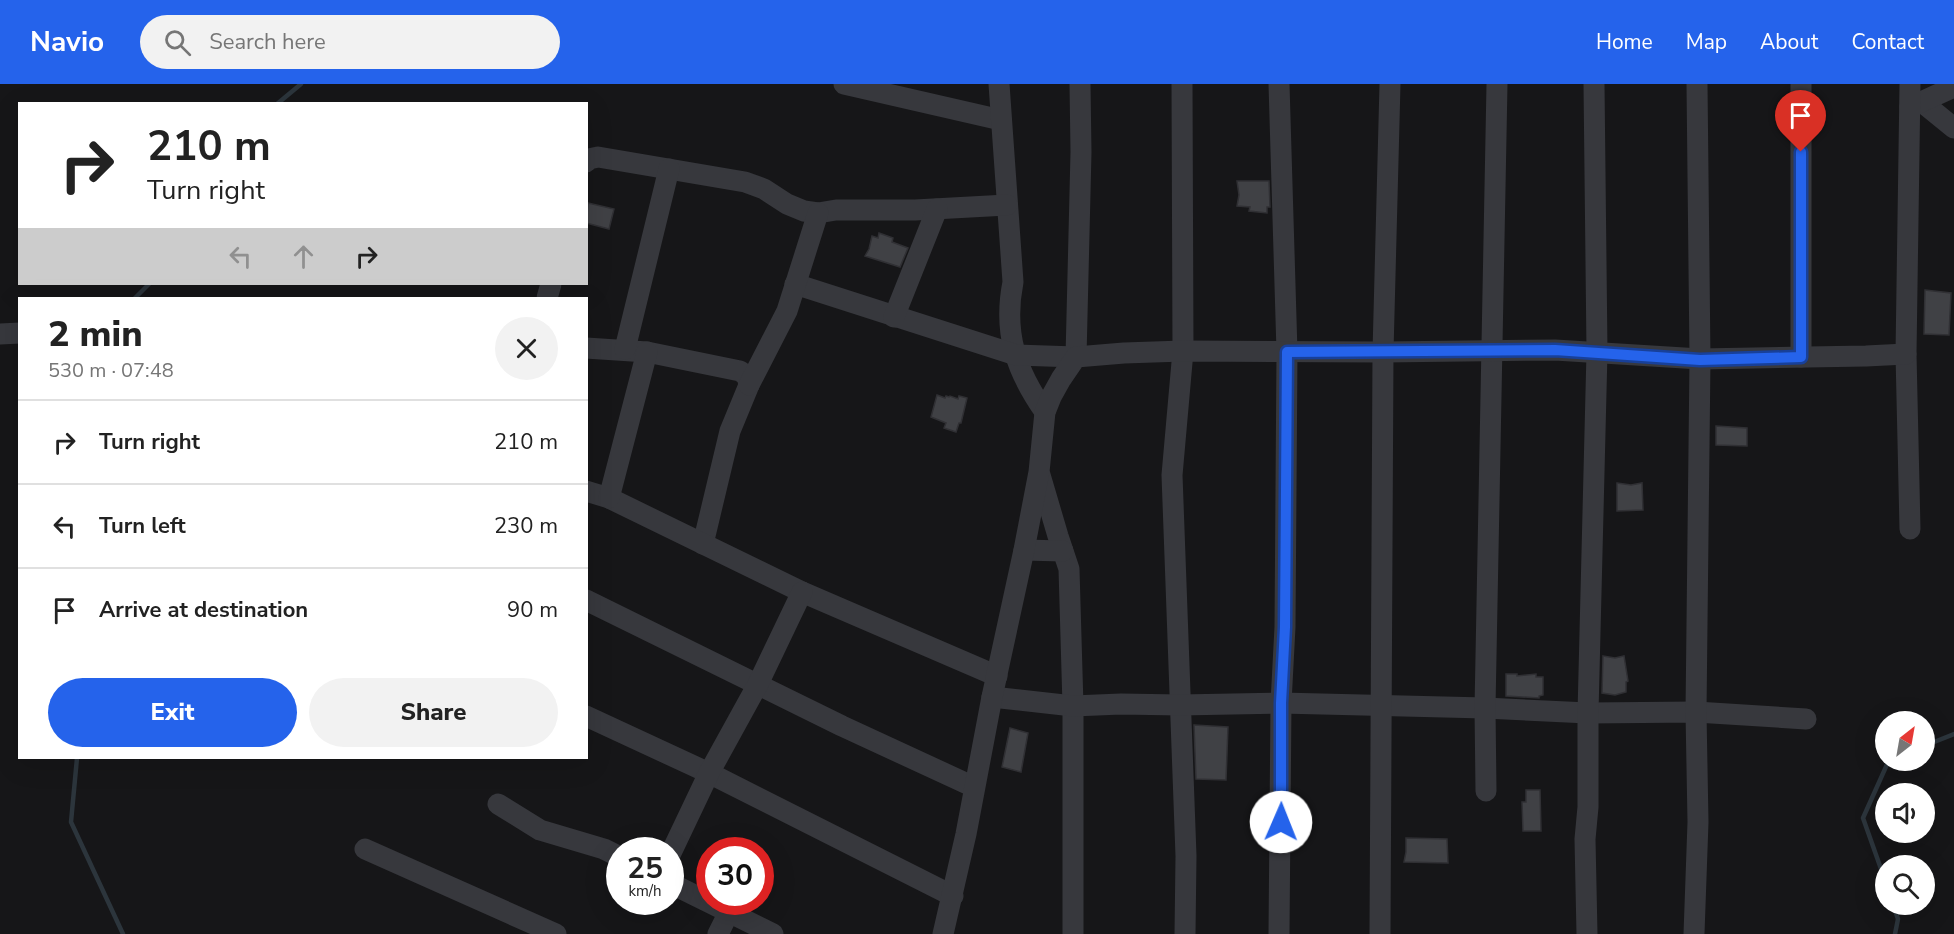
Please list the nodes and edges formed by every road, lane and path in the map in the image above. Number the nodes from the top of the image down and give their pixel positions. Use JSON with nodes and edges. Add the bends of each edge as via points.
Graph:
{"nodes":[{"id":1,"x":844,"y":84,"type":"edge"},
{"id":2,"x":999,"y":84,"type":"edge"},
{"id":3,"x":1080,"y":84,"type":"edge"},
{"id":4,"x":1182,"y":84,"type":"edge"},
{"id":5,"x":1279,"y":84,"type":"edge"},
{"id":6,"x":1390,"y":84,"type":"edge"},
{"id":7,"x":1497,"y":84,"type":"edge"},
{"id":8,"x":1594,"y":84,"type":"edge"},
{"id":9,"x":1697,"y":84,"type":"edge"},
{"id":10,"x":1801,"y":84,"type":"edge"},
{"id":11,"x":1910,"y":84,"type":"edge"},
{"id":12,"x":1954,"y":87,"type":"edge"},
{"id":13,"x":1916,"y":105,"type":"junction"},
{"id":14,"x":1000,"y":120,"type":"junction"},
{"id":15,"x":1954,"y":128,"type":"edge"},
{"id":16,"x":588,"y":160,"type":"edge"},
{"id":17,"x":669,"y":169,"type":"junction"},
{"id":18,"x":1007,"y":205,"type":"junction"},
{"id":19,"x":937,"y":209,"type":"junction"},
{"id":20,"x":818,"y":213,"type":"junction"},
{"id":21,"x":795,"y":284,"type":"junction"},
{"id":22,"x":894,"y":317,"type":"junction"},
{"id":23,"x":18,"y":333,"type":"edge"},
{"id":24,"x":0,"y":334,"type":"edge"},
{"id":25,"x":588,"y":348,"type":"edge"},
{"id":26,"x":625,"y":350,"type":"junction"},
{"id":27,"x":1491,"y":350,"type":"junction"},
{"id":28,"x":1183,"y":351,"type":"junction"},
{"id":29,"x":647,"y":352,"type":"junction"},
{"id":30,"x":1287,"y":352,"type":"junction"},
{"id":31,"x":1383,"y":352,"type":"junction"},
{"id":32,"x":1596,"y":352,"type":"junction"},
{"id":33,"x":1906,"y":354,"type":"junction"},
{"id":34,"x":1016,"y":355,"type":"junction"},
{"id":35,"x":1076,"y":357,"type":"junction"},
{"id":36,"x":1801,"y":357,"type":"junction"},
{"id":37,"x":1700,"y":360,"type":"junction"},
{"id":38,"x":749,"y":385,"type":"junction"},
{"id":39,"x":1045,"y":412,"type":"junction"},
{"id":40,"x":1039,"y":472,"type":"junction"},
{"id":41,"x":588,"y":492,"type":"edge"},
{"id":42,"x":609,"y":498,"type":"junction"},
{"id":43,"x":1910,"y":529,"type":"dead end"},
{"id":44,"x":703,"y":544,"type":"junction"},
{"id":45,"x":1024,"y":550,"type":"junction"},
{"id":46,"x":1063,"y":551,"type":"junction"},
{"id":47,"x":802,"y":592,"type":"junction"},
{"id":48,"x":588,"y":601,"type":"edge"},
{"id":49,"x":997,"y":676,"type":"junction"},
{"id":50,"x":758,"y":684,"type":"junction"},
{"id":51,"x":992,"y":696,"type":"junction"},
{"id":52,"x":1281,"y":703,"type":"junction"},
{"id":53,"x":1180,"y":705,"type":"junction"},
{"id":54,"x":1382,"y":705,"type":"junction"},
{"id":55,"x":1073,"y":706,"type":"junction"},
{"id":56,"x":1485,"y":708,"type":"junction"},
{"id":57,"x":1696,"y":712,"type":"junction"},
{"id":58,"x":1588,"y":713,"type":"junction"},
{"id":59,"x":588,"y":717,"type":"edge"},
{"id":60,"x":1806,"y":718,"type":"dead end"},
{"id":61,"x":709,"y":773,"type":"junction"},
{"id":62,"x":974,"y":787,"type":"junction"},
{"id":63,"x":1486,"y":791,"type":"dead end"},
{"id":64,"x":498,"y":804,"type":"dead end"},
{"id":65,"x":679,"y":837,"type":"edge"},
{"id":66,"x":365,"y":849,"type":"dead end"},
{"id":67,"x":606,"y":850,"type":"edge"},
{"id":68,"x":953,"y":896,"type":"junction"},
{"id":69,"x":728,"y":915,"type":"edge"},
{"id":70,"x":735,"y":915,"type":"edge"},
{"id":71,"x":556,"y":934,"type":"edge"},
{"id":72,"x":718,"y":934,"type":"edge"},
{"id":73,"x":773,"y":934,"type":"edge"},
{"id":74,"x":943,"y":934,"type":"edge"},
{"id":75,"x":1073,"y":934,"type":"edge"},
{"id":76,"x":1185,"y":934,"type":"edge"},
{"id":77,"x":1280,"y":934,"type":"edge"},
{"id":78,"x":1380,"y":934,"type":"edge"},
{"id":79,"x":1587,"y":934,"type":"edge"},
{"id":80,"x":1694,"y":934,"type":"edge"}],
"edges":[{"from":1,"to":14,"type":"street"},
{"from":2,"to":14,"type":"street"},
{"from":3,"to":35,"type":"street"},
{"from":4,"to":28,"type":"street"},
{"from":5,"to":30,"type":"street"},
{"from":6,"to":31,"type":"street"},
{"from":7,"to":27,"type":"street"},
{"from":8,"to":32,"type":"street"},
{"from":9,"to":37,"type":"street"},
{"from":10,"to":36,"type":"street"},
{"from":11,"to":13,"type":"street"},
{"from":12,"to":13,"type":"street"},
{"from":13,"to":15,"type":"street"},
{"from":13,"to":33,"type":"street"},
{"from":14,"to":18,"type":"street"},
{"from":16,"to":17,"type":"street","via":[[598,157]]},
{"from":17,"to":20,"type":"street","via":[[745,182],[787,204]]},
{"from":17,"to":26,"type":"street"},
{"from":18,"to":19,"type":"street"},
{"from":18,"to":34,"type":"street","via":[[1013,282],[1009,320]]},
{"from":19,"to":20,"type":"street"},
{"from":19,"to":22,"type":"street"},
{"from":20,"to":21,"type":"street"},
{"from":21,"to":22,"type":"street"},
{"from":21,"to":38,"type":"street","via":[[787,310]]},
{"from":22,"to":34,"type":"street"},
{"from":23,"to":24,"type":"street"},
{"from":25,"to":26,"type":"street"},
{"from":26,"to":29,"type":"street"},
{"from":27,"to":31,"type":"street"},
{"from":27,"to":32,"type":"street"},
{"from":27,"to":56,"type":"street"},
{"from":28,"to":30,"type":"street"},
{"from":28,"to":35,"type":"street"},
{"from":28,"to":53,"type":"street","via":[[1172,475]]},
{"from":29,"to":38,"type":"street","via":[[740,371],[747,376]]},
{"from":29,"to":42,"type":"street"},
{"from":30,"to":31,"type":"street"},
{"from":30,"to":52,"type":"street"},
{"from":31,"to":54,"type":"street"},
{"from":32,"to":37,"type":"street"},
{"from":32,"to":58,"type":"street"},
{"from":33,"to":36,"type":"street"},
{"from":33,"to":43,"type":"street"},
{"from":34,"to":35,"type":"street"},
{"from":34,"to":39,"type":"street","via":[[1029,390]]},
{"from":35,"to":39,"type":"street"},
{"from":36,"to":37,"type":"street"},
{"from":37,"to":57,"type":"street"},
{"from":38,"to":44,"type":"street","via":[[730,431]]},
{"from":39,"to":40,"type":"street"},
{"from":40,"to":45,"type":"street"},
{"from":40,"to":46,"type":"street"},
{"from":41,"to":42,"type":"street"},
{"from":42,"to":44,"type":"street"},
{"from":44,"to":47,"type":"street"},
{"from":45,"to":46,"type":"street"},
{"from":45,"to":49,"type":"street"},
{"from":46,"to":55,"type":"street","via":[[1069,569]]},
{"from":47,"to":49,"type":"street"},
{"from":47,"to":50,"type":"street"},
{"from":48,"to":50,"type":"street"},
{"from":49,"to":51,"type":"street"},
{"from":50,"to":61,"type":"street"},
{"from":50,"to":62,"type":"street"},
{"from":51,"to":55,"type":"street"},
{"from":51,"to":62,"type":"street"},
{"from":52,"to":53,"type":"street"},
{"from":52,"to":54,"type":"street"},
{"from":52,"to":77,"type":"street"},
{"from":53,"to":55,"type":"street"},
{"from":53,"to":76,"type":"street"},
{"from":54,"to":56,"type":"street"},
{"from":54,"to":78,"type":"street"},
{"from":55,"to":75,"type":"street"},
{"from":56,"to":58,"type":"street"},
{"from":56,"to":63,"type":"street"},
{"from":57,"to":58,"type":"street"},
{"from":57,"to":60,"type":"street"},
{"from":57,"to":80,"type":"street"},
{"from":58,"to":79,"type":"street"},
{"from":59,"to":61,"type":"street"},
{"from":61,"to":65,"type":"street"},
{"from":61,"to":68,"type":"street"},
{"from":62,"to":68,"type":"street"},
{"from":64,"to":67,"type":"street","via":[[540,830]]},
{"from":66,"to":71,"type":"street"},
{"from":68,"to":74,"type":"street"},
{"from":69,"to":72,"type":"street"},
{"from":70,"to":73,"type":"street"}]}
